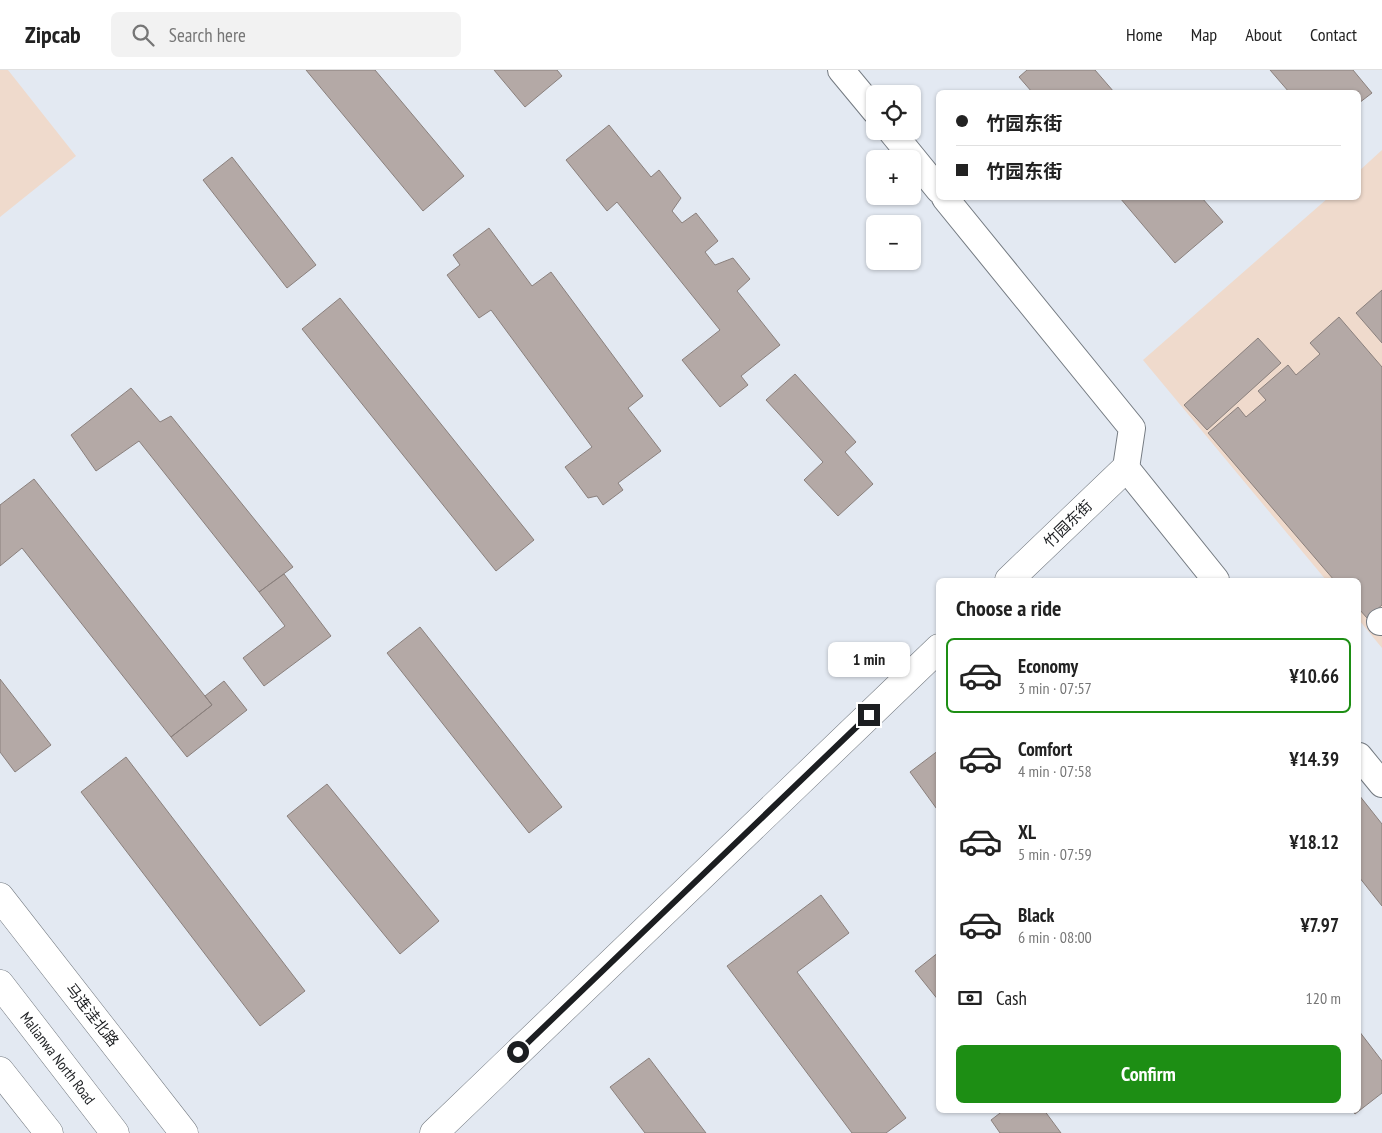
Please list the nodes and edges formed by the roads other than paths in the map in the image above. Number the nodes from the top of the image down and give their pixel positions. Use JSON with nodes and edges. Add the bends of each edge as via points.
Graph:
{"nodes":[{"id":1,"x":841,"y":70,"type":"edge"},
{"id":2,"x":866,"y":100,"type":"edge"},
{"id":3,"x":898,"y":140,"type":"edge"},
{"id":4,"x":936,"y":186,"type":"edge"},
{"id":5,"x":947,"y":200,"type":"edge"},
{"id":6,"x":1126,"y":468,"type":"junction"},
{"id":7,"x":1011,"y":578,"type":"edge"},
{"id":8,"x":1214,"y":578,"type":"edge"},
{"id":9,"x":936,"y":651,"type":"edge"},
{"id":10,"x":1361,"y":758,"type":"edge"},
{"id":11,"x":1382,"y":784,"type":"edge"},
{"id":12,"x":0,"y":897,"type":"edge"},
{"id":13,"x":0,"y":984,"type":"edge"},
{"id":14,"x":0,"y":1071,"type":"edge"},
{"id":15,"x":48,"y":1133,"type":"edge"},
{"id":16,"x":115,"y":1133,"type":"edge"},
{"id":17,"x":184,"y":1133,"type":"edge"},
{"id":18,"x":434,"y":1133,"type":"edge"}],
"edges":[{"from":1,"to":2,"type":"street"},
{"from":3,"to":4,"type":"street"},
{"from":5,"to":6,"type":"street","via":[[1132,428]]},
{"from":6,"to":7,"type":"street","name":"竹园东街"},
{"from":6,"to":8,"type":"street"},
{"from":9,"to":18,"type":"street"},
{"from":10,"to":11,"type":"street"},
{"from":12,"to":17,"type":"street","name":"马连洼北路"},
{"from":13,"to":16,"type":"street","name":"Malianwa North Road"},
{"from":14,"to":15,"type":"street"}]}
